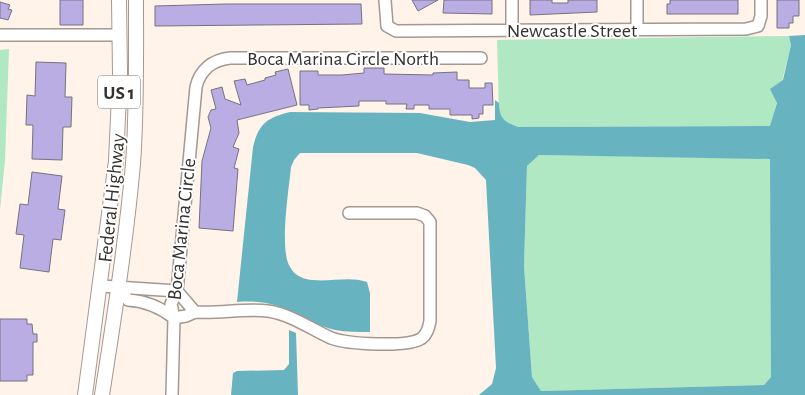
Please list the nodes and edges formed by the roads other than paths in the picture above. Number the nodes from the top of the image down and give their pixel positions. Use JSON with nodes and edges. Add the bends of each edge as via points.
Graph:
{"nodes":[{"id":1,"x":119,"y":0,"type":"edge"},
{"id":2,"x":136,"y":0,"type":"edge"},
{"id":3,"x":385,"y":0,"type":"edge"},
{"id":4,"x":512,"y":0,"type":"edge"},
{"id":5,"x":637,"y":0,"type":"edge"},
{"id":6,"x":761,"y":0,"type":"edge"},
{"id":7,"x":512,"y":30,"type":"junction"},
{"id":8,"x":637,"y":30,"type":"junction"},
{"id":9,"x":120,"y":34,"type":"junction"},
{"id":10,"x":0,"y":35,"type":"edge"},
{"id":11,"x":136,"y":36,"type":"junction"},
{"id":12,"x":481,"y":58,"type":"dead end"},
{"id":13,"x":207,"y":66,"type":"joint"},
{"id":14,"x":136,"y":70,"type":"junction"},
{"id":15,"x":349,"y":213,"type":"dead end"},
{"id":16,"x":101,"y":286,"type":"junction"},
{"id":17,"x":118,"y":288,"type":"junction"},
{"id":18,"x":177,"y":291,"type":"junction"},
{"id":19,"x":195,"y":312,"type":"junction"},
{"id":20,"x":174,"y":318,"type":"junction"},
{"id":21,"x":85,"y":395,"type":"edge"},
{"id":22,"x":102,"y":395,"type":"edge"},
{"id":23,"x":172,"y":395,"type":"edge"}],
"edges":[{"from":1,"to":9,"type":"main road","name":"Federal Highway","number":"US 1"},
{"from":1,"to":11,"type":"main road","via":[[126,22]]},
{"from":2,"to":11,"type":"main road","name":"Federal Highway","number":"US 1"},
{"from":3,"to":7,"type":"street","name":"Newcastle Street","via":[[387,26],[396,31]]},
{"from":4,"to":7,"type":"street"},
{"from":5,"to":8,"type":"street"},
{"from":6,"to":8,"type":"street","name":"Newcastle Street","via":[[758,26],[746,29]]},
{"from":7,"to":8,"type":"street","name":"Newcastle Street"},
{"from":9,"to":10,"type":"street"},
{"from":9,"to":14,"type":"main road","via":[[129,48]]},
{"from":9,"to":16,"type":"main road","name":"Federal Highway","number":"US 1","via":[[116,160]]},
{"from":11,"to":14,"type":"main road","name":"Federal Highway","number":"US 1"},
{"from":12,"to":13,"type":"street","name":"Boca Marina Circle North","via":[[230,58]]},
{"from":13,"to":18,"type":"street","name":"Boca Marina Circle","via":[[196,88]]},
{"from":14,"to":17,"type":"main road","name":"Federal Highway","number":"US 1","via":[[133,162]]},
{"from":15,"to":19,"type":"street","via":[[417,213],[430,222],[430,321],[422,338],[410,343],[358,343],[332,338],[276,313]]},
{"from":16,"to":17,"type":"street"},
{"from":16,"to":21,"type":"main road","name":"Federal Highway","number":"US 1"},
{"from":17,"to":18,"type":"street","via":[[130,286]]},
{"from":17,"to":20,"type":"street","via":[[128,300],[143,301]]},
{"from":17,"to":22,"type":"main road","name":"Federal Highway","number":"US 1"},
{"from":18,"to":19,"type":"street"},
{"from":18,"to":20,"type":"street","name":"Boca Marina Circle","via":[[172,304]]},
{"from":19,"to":20,"type":"street"},
{"from":20,"to":23,"type":"street","name":"Boca Marina Circle"}]}
